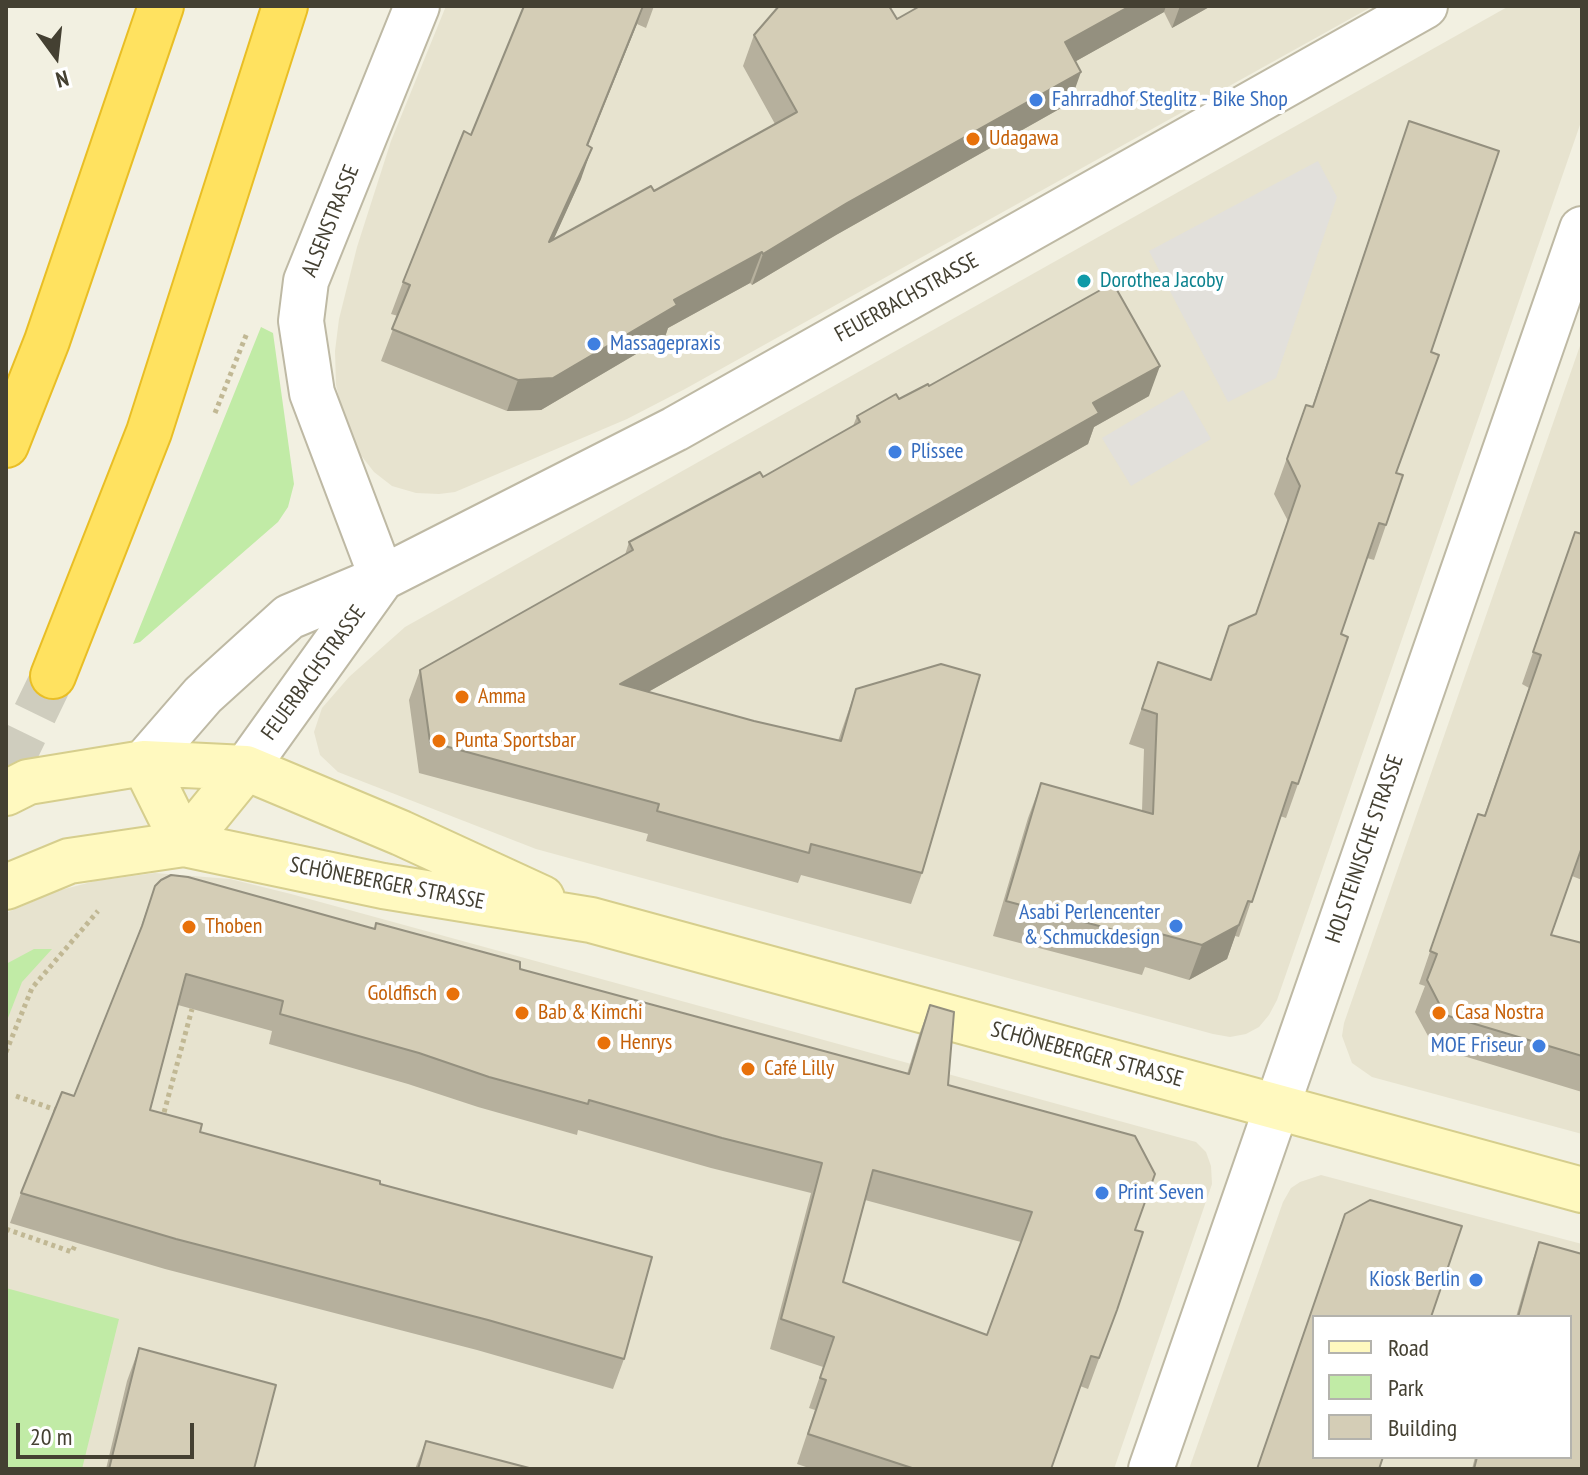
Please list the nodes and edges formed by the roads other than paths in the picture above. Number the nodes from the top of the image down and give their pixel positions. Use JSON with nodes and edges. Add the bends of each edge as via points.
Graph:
{"nodes":[{"id":1,"x":161,"y":6,"type":"edge"},
{"id":2,"x":285,"y":6,"type":"edge"},
{"id":3,"x":417,"y":6,"type":"edge"},
{"id":4,"x":1425,"y":6,"type":"edge"},
{"id":5,"x":1582,"y":229,"type":"edge"},
{"id":6,"x":6,"y":445,"type":"edge"},
{"id":7,"x":382,"y":578,"type":"junction"},
{"id":8,"x":53,"y":676,"type":"tunnel mouth"},
{"id":9,"x":144,"y":763,"type":"junction"},
{"id":10,"x":246,"y":768,"type":"junction"},
{"id":11,"x":6,"y":793,"type":"edge"},
{"id":12,"x":184,"y":844,"type":"junction"},
{"id":13,"x":6,"y":887,"type":"edge"},
{"id":14,"x":591,"y":920,"type":"junction"},
{"id":15,"x":1276,"y":1106,"type":"junction"},
{"id":16,"x":1582,"y":1190,"type":"edge"},
{"id":17,"x":1151,"y":1469,"type":"edge"}],
"edges":[{"from":1,"to":6,"type":"highway","via":[[47,341]]},
{"from":2,"to":8,"type":"highway","via":[[149,432]]},
{"from":3,"to":7,"type":"street","name":"ALSENSTRASSE","via":[[306,281],[301,321],[312,393]]},
{"from":4,"to":7,"type":"street","name":"FEUERBACHSTRASSE","via":[[675,429]]},
{"from":5,"to":15,"type":"street","name":"HOLSTEINISCHE STRASSE"},
{"from":7,"to":9,"type":"street","name":"FEUERBACHSTRASSE","via":[[289,617],[203,695]]},
{"from":7,"to":10,"type":"street","name":"FEUERBACHSTRASSE"},
{"from":9,"to":10,"type":"street"},
{"from":9,"to":11,"type":"street","via":[[28,782]]},
{"from":9,"to":12,"type":"street"},
{"from":10,"to":12,"type":"street","name":"FEUERBACHSTRASSE"},
{"from":10,"to":14,"type":"street","name":"SCHÖNEBERGER STRASSE"},
{"from":12,"to":13,"type":"street","via":[[69,861]]},
{"from":12,"to":14,"type":"street","name":"SCHÖNEBERGER STRASSE","via":[[383,886]]},
{"from":14,"to":15,"type":"street","name":"SCHÖNEBERGER STRASSE"},
{"from":15,"to":16,"type":"street","name":"SCHÖNEBERGER STRASSE"},
{"from":15,"to":17,"type":"street","name":"HOLSTEINISCHE STRASSE"}]}
